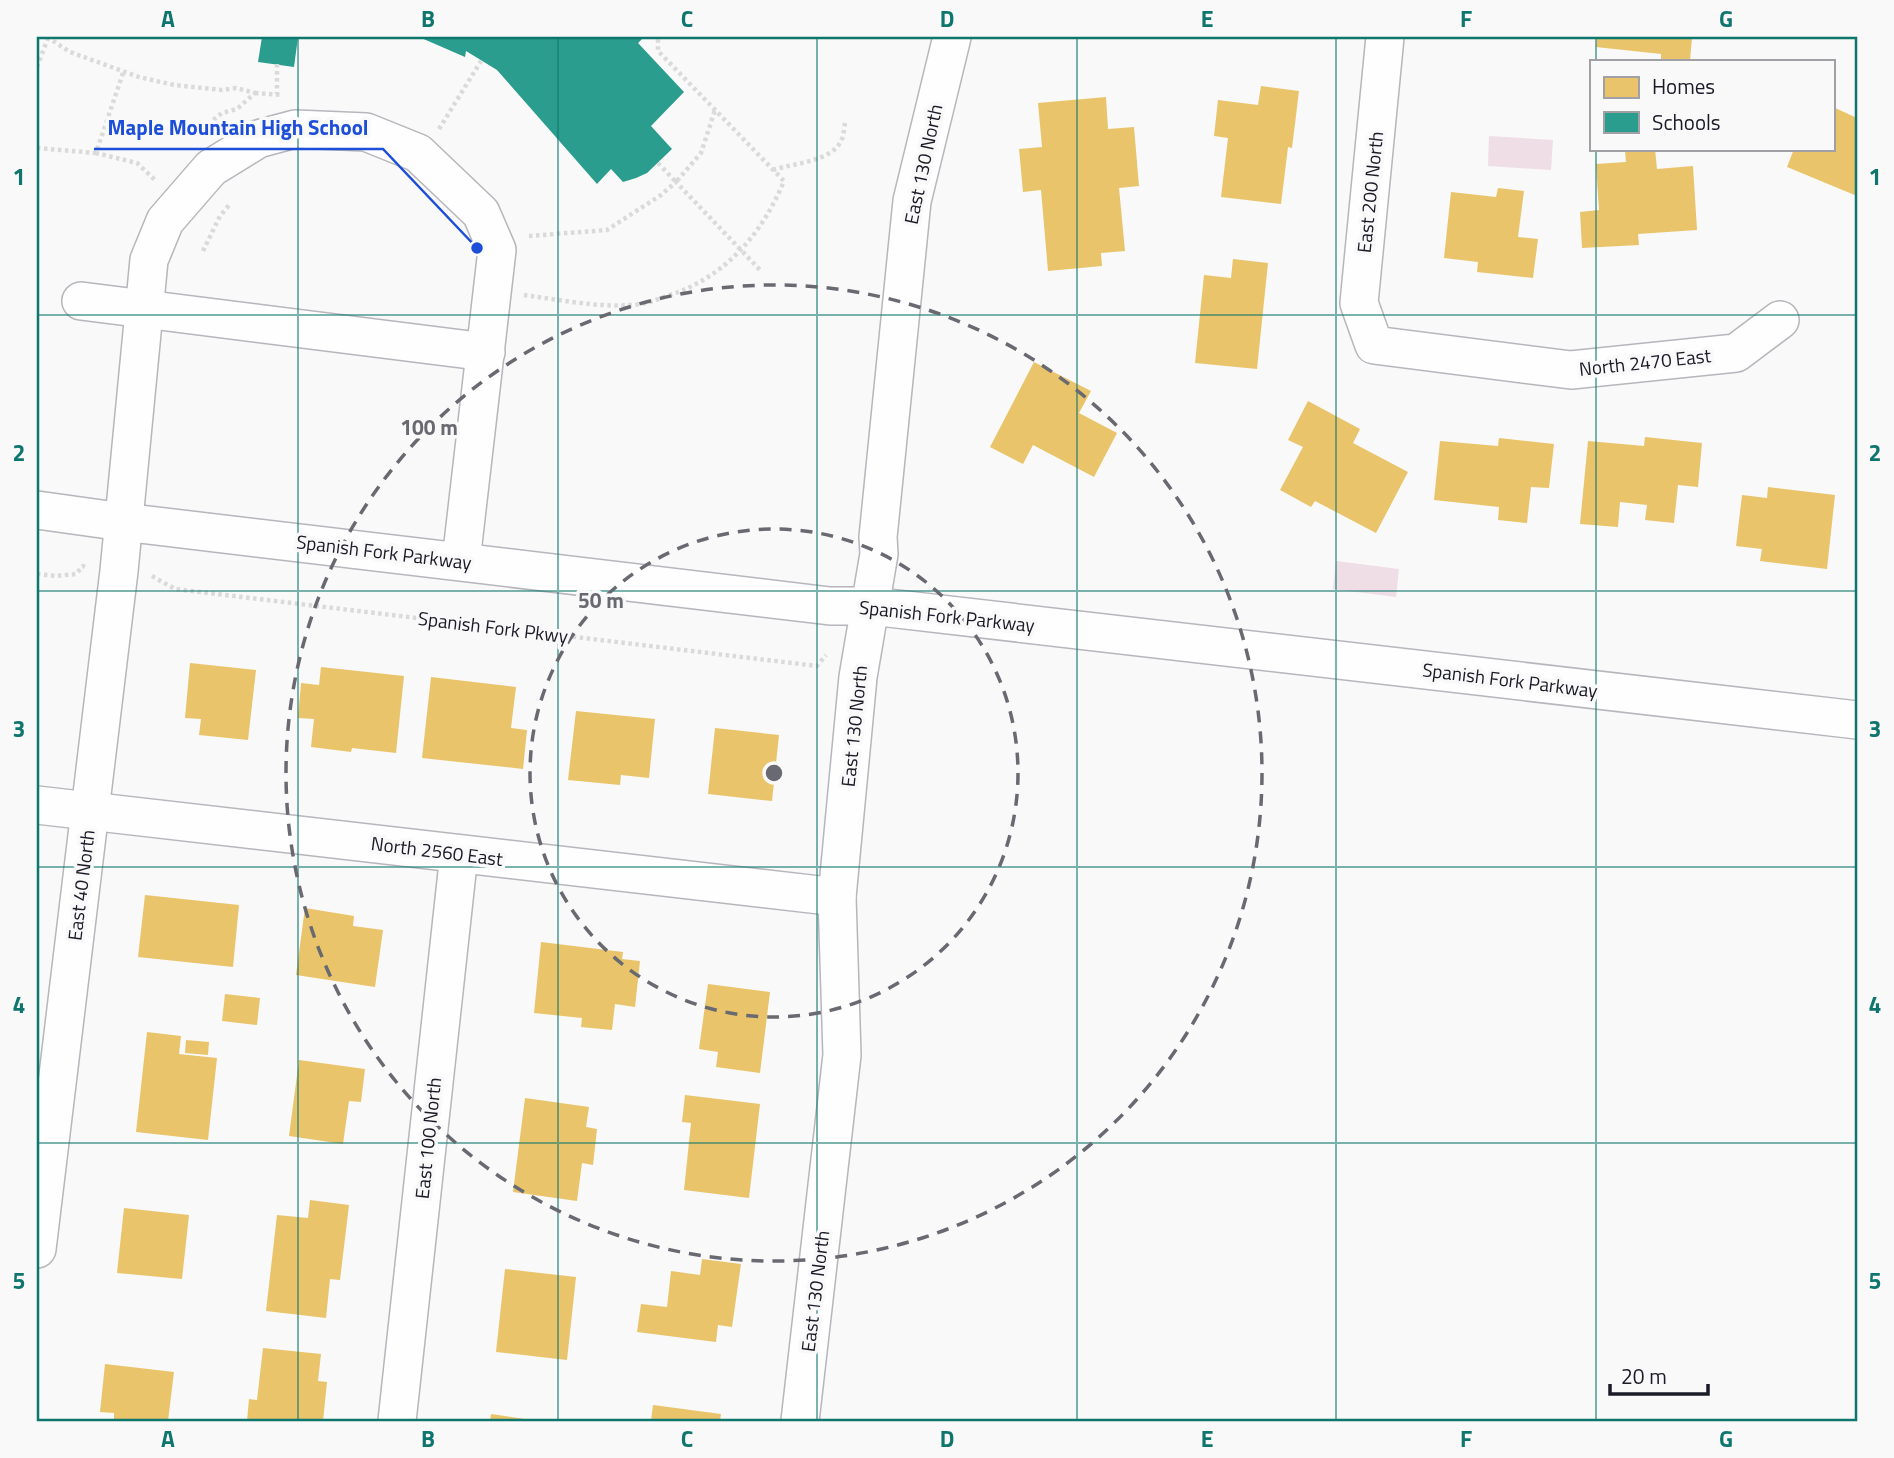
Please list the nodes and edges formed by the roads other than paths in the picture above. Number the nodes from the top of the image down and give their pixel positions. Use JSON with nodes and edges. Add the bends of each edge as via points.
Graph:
{"nodes":[{"id":1,"x":952,"y":37,"type":"edge"},
{"id":2,"x":1385,"y":37,"type":"edge"},
{"id":3,"x":81,"y":302,"type":"dead end"},
{"id":4,"x":144,"y":309,"type":"junction"},
{"id":5,"x":1780,"y":320,"type":"dead end"},
{"id":6,"x":1374,"y":345,"type":"joint"},
{"id":7,"x":486,"y":352,"type":"junction"},
{"id":8,"x":37,"y":509,"type":"edge"},
{"id":9,"x":124,"y":522,"type":"junction"},
{"id":10,"x":461,"y":561,"type":"junction"},
{"id":11,"x":870,"y":606,"type":"junction"},
{"id":12,"x":1857,"y":720,"type":"edge"},
{"id":13,"x":37,"y":805,"type":"edge"},
{"id":14,"x":90,"y":811,"type":"junction"},
{"id":15,"x":459,"y":854,"type":"junction"},
{"id":16,"x":837,"y":897,"type":"junction"},
{"id":17,"x":37,"y":1249,"type":"edge"},
{"id":18,"x":397,"y":1421,"type":"edge"},
{"id":19,"x":800,"y":1421,"type":"edge"}],
"edges":[{"from":1,"to":11,"type":"street","name":"East 130 North","via":[[912,201],[879,554]]},
{"from":2,"to":6,"type":"street","name":"East 200 North","via":[[1359,303]]},
{"from":3,"to":4,"type":"street"},
{"from":4,"to":7,"type":"street"},
{"from":4,"to":7,"type":"street","name":"East 40 North","via":[[149,260],[165,221],[211,168],[258,139],[295,129],[366,132],[418,153],[481,213],[497,250]]},
{"from":4,"to":9,"type":"street","name":"East 40 North"},
{"from":5,"to":6,"type":"street","name":"North 2470 East","via":[[1736,353],[1571,370]]},
{"from":7,"to":10,"type":"street","name":"East 40 North"},
{"from":8,"to":9,"type":"street","name":"Spanish Fork Parkway"},
{"from":9,"to":10,"type":"street","name":"Spanish Fork Parkway"},
{"from":9,"to":14,"type":"street","name":"East 40 North"},
{"from":10,"to":11,"type":"street","name":"Spanish Fork Parkway","via":[[830,606]]},
{"from":11,"to":12,"type":"street","name":"Spanish Fork Parkway"},
{"from":11,"to":16,"type":"street","name":"East 130 North","via":[[858,677]]},
{"from":13,"to":14,"type":"street","name":"North 2560 East"},
{"from":14,"to":15,"type":"street","name":"North 2560 East"},
{"from":14,"to":17,"type":"street","name":"East 40 North"},
{"from":15,"to":16,"type":"street","name":"North 2560 East"},
{"from":15,"to":18,"type":"street","name":"East 100 North"},
{"from":16,"to":19,"type":"street","name":"East 130 North","via":[[842,1055]]}]}
